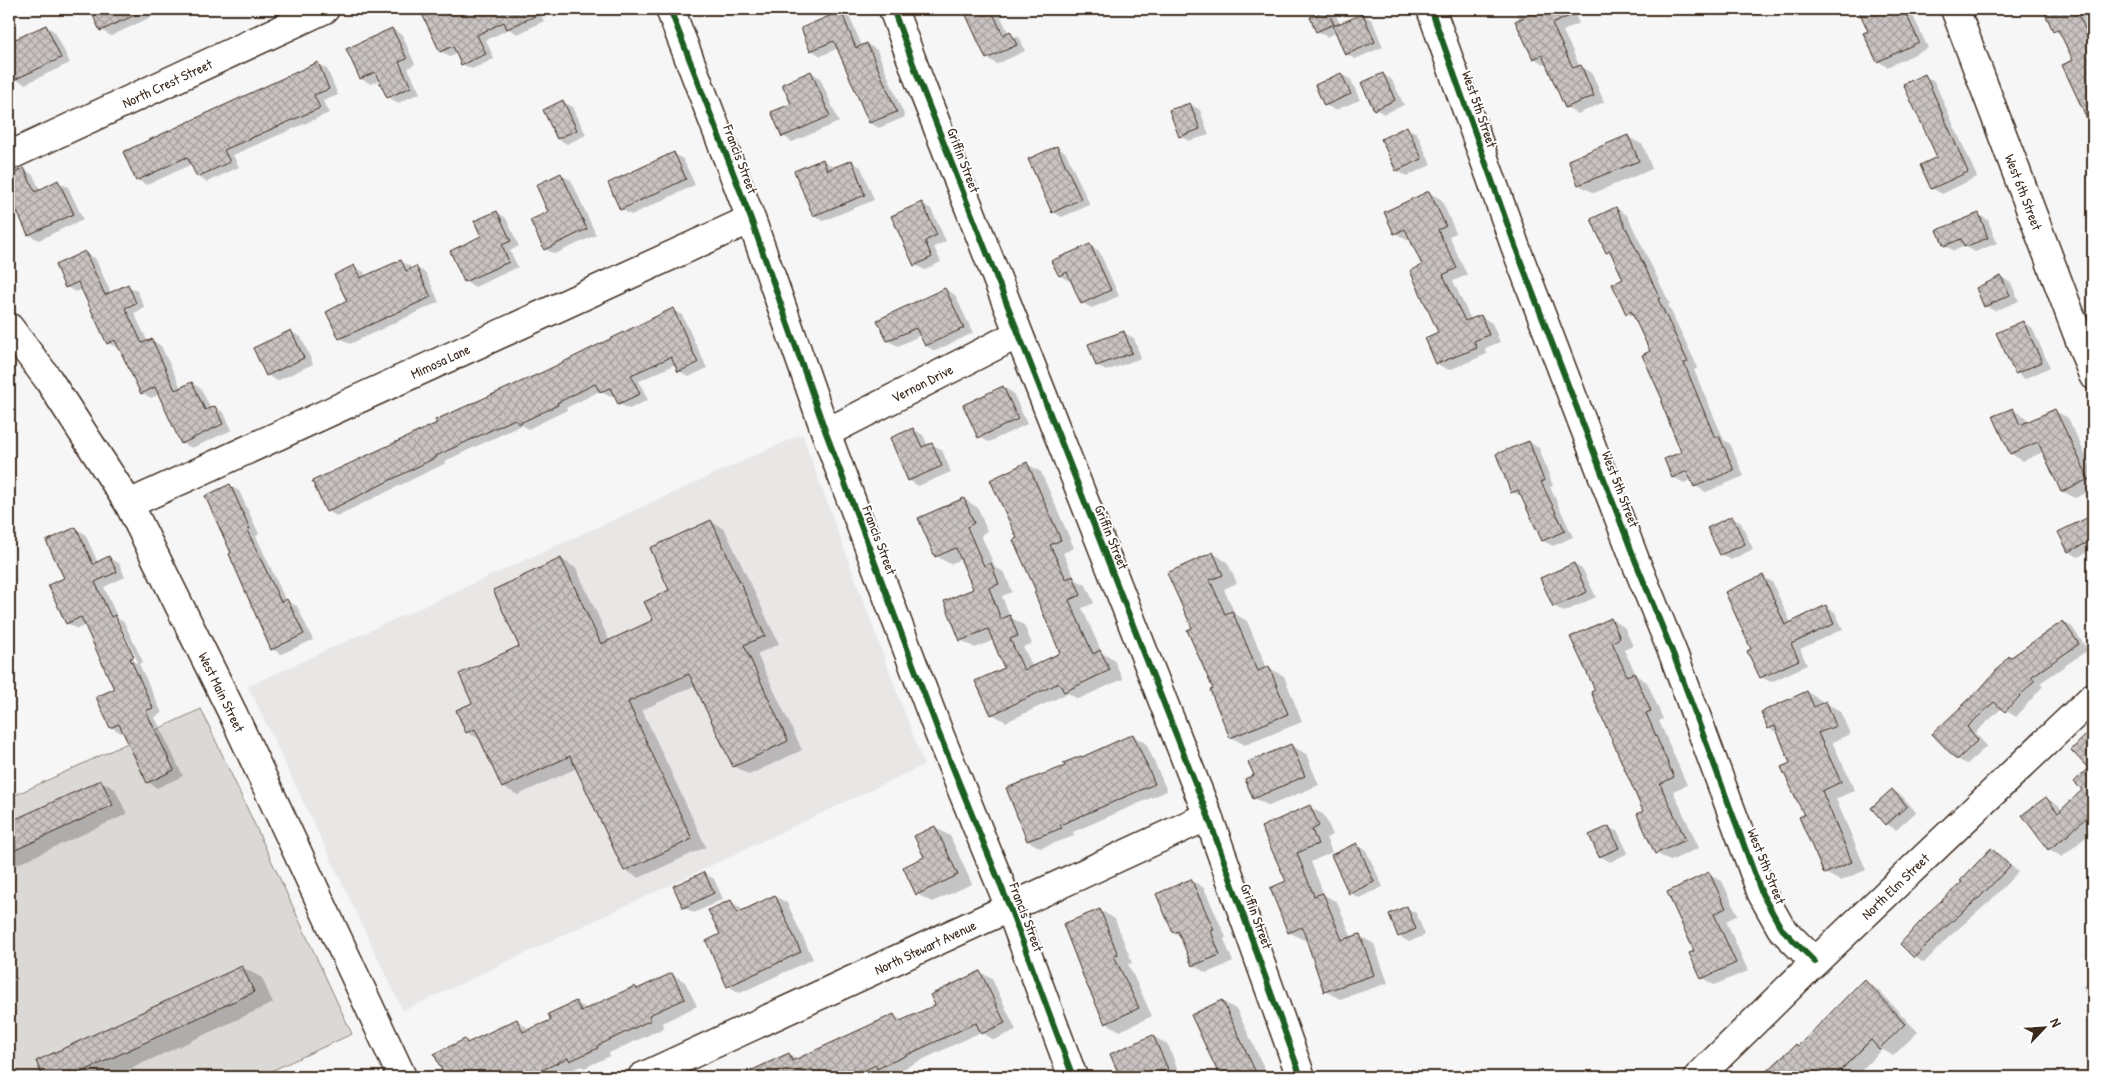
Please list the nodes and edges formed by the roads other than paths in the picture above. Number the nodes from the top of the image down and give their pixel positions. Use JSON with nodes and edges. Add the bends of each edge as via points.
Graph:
{"nodes":[{"id":1,"x":325,"y":9,"type":"edge"},
{"id":2,"x":670,"y":9,"type":"edge"},
{"id":3,"x":893,"y":9,"type":"edge"},
{"id":4,"x":1431,"y":9,"type":"edge"},
{"id":5,"x":1955,"y":9,"type":"edge"},
{"id":6,"x":9,"y":156,"type":"edge"},
{"id":7,"x":750,"y":219,"type":"junction"},
{"id":8,"x":9,"y":327,"type":"edge"},
{"id":9,"x":1018,"y":334,"type":"junction"},
{"id":10,"x":2093,"y":375,"type":"edge"},
{"id":11,"x":826,"y":433,"type":"junction"},
{"id":12,"x":129,"y":504,"type":"junction"},
{"id":13,"x":2093,"y":697,"type":"edge"},
{"id":14,"x":1208,"y":816,"type":"junction"},
{"id":15,"x":1010,"y":908,"type":"junction"},
{"id":16,"x":1815,"y":962,"type":"junction"},
{"id":17,"x":402,"y":1077,"type":"edge"},
{"id":18,"x":642,"y":1077,"type":"edge"},
{"id":19,"x":1073,"y":1077,"type":"edge"},
{"id":20,"x":1301,"y":1077,"type":"edge"},
{"id":21,"x":1698,"y":1077,"type":"edge"}],
"edges":[{"from":1,"to":6,"type":"street","name":"North Crest Street"},
{"from":2,"to":7,"type":"street","name":"Francis Street"},
{"from":3,"to":9,"type":"street","name":"Griffin Street"},
{"from":4,"to":16,"type":"street","name":"West 5th Street","via":[[1518,254],[1674,656],[1762,894],[1781,928]]},
{"from":5,"to":10,"type":"street","name":"West 6th Street"},
{"from":7,"to":11,"type":"street","name":"Francis Street"},
{"from":7,"to":12,"type":"street","name":"Mimosa Lane"},
{"from":8,"to":12,"type":"street","name":"West Main Street","via":[[48,378]]},
{"from":9,"to":11,"type":"street","name":"Vernon Drive"},
{"from":9,"to":14,"type":"street","name":"Griffin Street"},
{"from":11,"to":15,"type":"street","name":"Francis Street","via":[[940,736]]},
{"from":12,"to":17,"type":"street","name":"West Main Street","via":[[233,714]]},
{"from":13,"to":16,"type":"street","name":"North Elm Street"},
{"from":14,"to":15,"type":"street","name":"North Stewart Avenue"},
{"from":14,"to":20,"type":"street","name":"Griffin Street"},
{"from":15,"to":18,"type":"street","name":"North Stewart Avenue"},
{"from":15,"to":19,"type":"street","name":"Francis Street"},
{"from":16,"to":21,"type":"street","name":"North Elm Street"}]}
